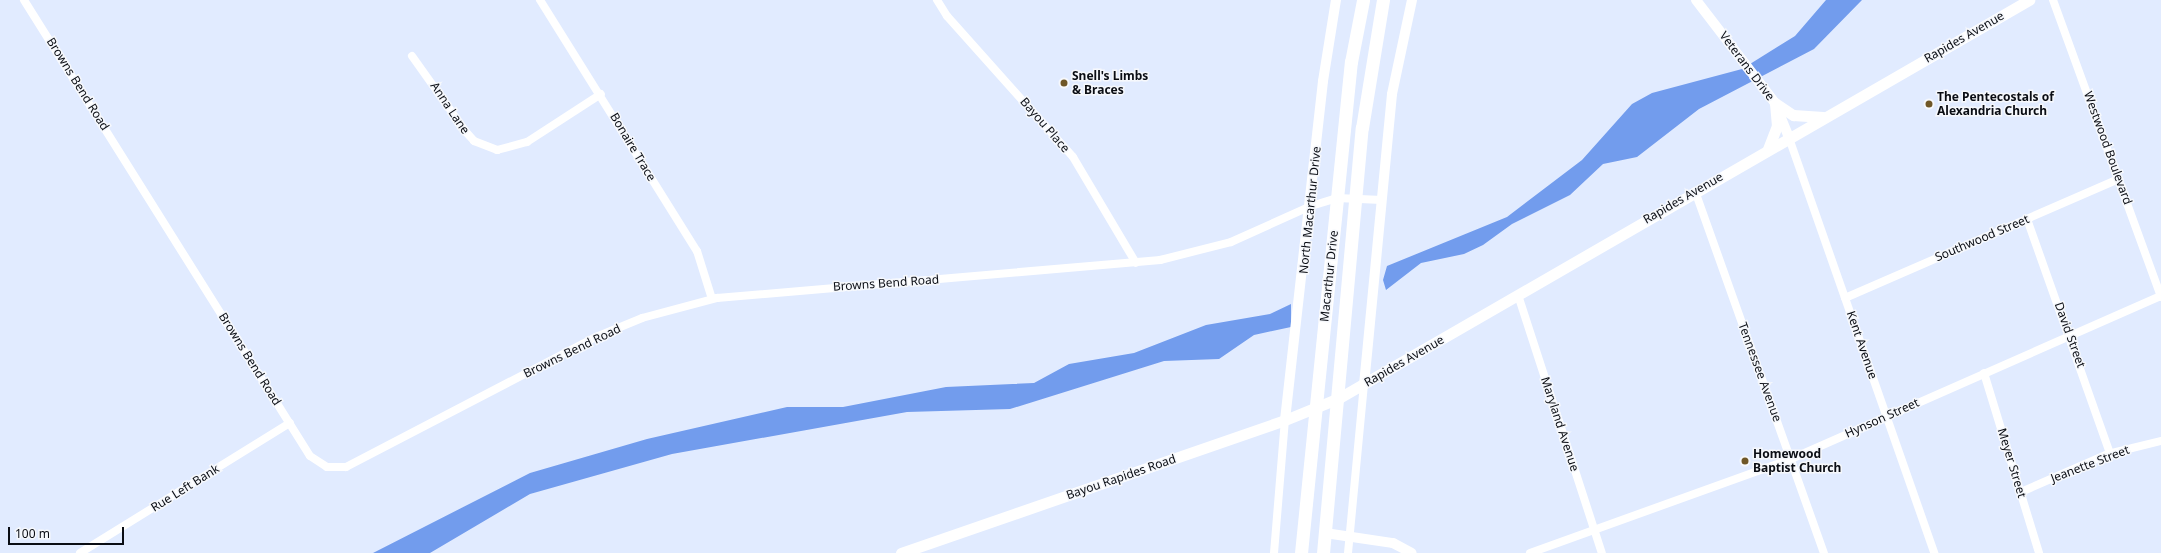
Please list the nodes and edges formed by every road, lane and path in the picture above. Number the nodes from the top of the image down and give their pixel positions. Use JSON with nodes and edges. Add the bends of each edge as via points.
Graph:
{"nodes":[{"id":1,"x":24,"y":0,"type":"edge"},
{"id":2,"x":540,"y":0,"type":"edge"},
{"id":3,"x":937,"y":0,"type":"edge"},
{"id":4,"x":1336,"y":0,"type":"edge"},
{"id":5,"x":1363,"y":0,"type":"edge"},
{"id":6,"x":1383,"y":0,"type":"edge"},
{"id":7,"x":1412,"y":0,"type":"edge"},
{"id":8,"x":1696,"y":0,"type":"edge"},
{"id":9,"x":2029,"y":0,"type":"edge"},
{"id":10,"x":2053,"y":0,"type":"edge"},
{"id":11,"x":412,"y":56,"type":"dead end"},
{"id":12,"x":601,"y":94,"type":"junction"},
{"id":13,"x":1773,"y":100,"type":"junction"},
{"id":14,"x":1823,"y":117,"type":"junction"},
{"id":15,"x":1789,"y":138,"type":"junction"},
{"id":16,"x":1768,"y":149,"type":"junction"},
{"id":17,"x":2119,"y":179,"type":"junction"},
{"id":18,"x":1695,"y":191,"type":"junction"},
{"id":19,"x":1357,"y":197,"type":"junction"},
{"id":20,"x":1337,"y":198,"type":"junction"},
{"id":21,"x":1382,"y":200,"type":"junction"},
{"id":22,"x":1311,"y":206,"type":"junction"},
{"id":23,"x":2027,"y":219,"type":"junction"},
{"id":24,"x":1136,"y":263,"type":"junction"},
{"id":25,"x":1518,"y":295,"type":"junction"},
{"id":26,"x":2161,"y":296,"type":"edge"},
{"id":27,"x":1845,"y":298,"type":"junction"},
{"id":28,"x":712,"y":299,"type":"junction"},
{"id":29,"x":2070,"y":335,"type":"junction"},
{"id":30,"x":1984,"y":373,"type":"junction"},
{"id":31,"x":1364,"y":385,"type":"junction"},
{"id":32,"x":1339,"y":398,"type":"junction"},
{"id":33,"x":1316,"y":407,"type":"junction"},
{"id":34,"x":1887,"y":416,"type":"junction"},
{"id":35,"x":1285,"y":420,"type":"junction"},
{"id":36,"x":290,"y":423,"type":"junction"},
{"id":37,"x":2161,"y":441,"type":"edge"},
{"id":38,"x":2110,"y":453,"type":"junction"},
{"id":39,"x":1791,"y":459,"type":"junction"},
{"id":40,"x":2021,"y":492,"type":"junction"},
{"id":41,"x":1303,"y":531,"type":"junction"},
{"id":42,"x":1594,"y":531,"type":"junction"},
{"id":43,"x":1325,"y":533,"type":"junction"},
{"id":44,"x":1350,"y":537,"type":"junction"},
{"id":45,"x":906,"y":552,"type":"edge"},
{"id":46,"x":80,"y":553,"type":"edge"},
{"id":47,"x":1274,"y":553,"type":"edge"},
{"id":48,"x":1301,"y":553,"type":"edge"},
{"id":49,"x":1323,"y":553,"type":"edge"},
{"id":50,"x":1348,"y":553,"type":"edge"},
{"id":51,"x":1412,"y":553,"type":"edge"},
{"id":52,"x":1530,"y":553,"type":"edge"},
{"id":53,"x":1602,"y":553,"type":"edge"},
{"id":54,"x":1824,"y":553,"type":"edge"},
{"id":55,"x":1934,"y":553,"type":"edge"},
{"id":56,"x":2039,"y":553,"type":"edge"}],
"edges":[{"from":1,"to":36,"type":"street","name":"Browns Bend Road"},
{"from":2,"to":12,"type":"street","name":"Bonaire Trace"},
{"from":3,"to":24,"type":"street","name":"Bayou Place","via":[[947,16],[1073,157]]},
{"from":4,"to":22,"type":"street","name":"North Macarthur Drive","via":[[1324,81]]},
{"from":5,"to":20,"type":"highway","name":"Macarthur Drive","via":[[1351,62]]},
{"from":6,"to":19,"type":"highway","name":"Macarthur Drive","via":[[1370,70]]},
{"from":7,"to":21,"type":"street","via":[[1392,94]]},
{"from":8,"to":13,"type":"street","name":"Veterans Drive"},
{"from":9,"to":14,"type":"main road","name":"Rapides Avenue"},
{"from":10,"to":17,"type":"street","name":"Westwood Boulevard"},
{"from":11,"to":12,"type":"street","name":"Anna Lane","via":[[474,141],[498,150],[527,142]]},
{"from":12,"to":28,"type":"street","name":"Bonaire Trace","via":[[697,251]]},
{"from":13,"to":14,"type":"main road","via":[[1793,115]]},
{"from":13,"to":15,"type":"street","name":"Veterans Drive"},
{"from":13,"to":16,"type":"main road","via":[[1777,126]]},
{"from":14,"to":15,"type":"main road","name":"Rapides Avenue"},
{"from":15,"to":16,"type":"main road","name":"Rapides Avenue"},
{"from":15,"to":27,"type":"street","name":"Kent Avenue"},
{"from":16,"to":18,"type":"main road","name":"Rapides Avenue"},
{"from":17,"to":23,"type":"street","name":"Southwood Street"},
{"from":17,"to":26,"type":"street","name":"Westwood Boulevard"},
{"from":18,"to":25,"type":"main road","name":"Rapides Avenue"},
{"from":18,"to":39,"type":"street","name":"Tennessee Avenue"},
{"from":19,"to":20,"type":"street","name":"Browns Bend Road"},
{"from":19,"to":21,"type":"street","name":"Browns Bend Road"},
{"from":19,"to":32,"type":"highway","name":"Macarthur Drive"},
{"from":20,"to":22,"type":"street","name":"Browns Bend Road"},
{"from":20,"to":33,"type":"highway","name":"Macarthur Drive"},
{"from":21,"to":31,"type":"street"},
{"from":22,"to":24,"type":"street","name":"Browns Bend Road","via":[[1231,242]]},
{"from":22,"to":35,"type":"street","name":"North Macarthur Drive"},
{"from":23,"to":27,"type":"street","name":"Southwood Street"},
{"from":23,"to":29,"type":"street","name":"David Street"},
{"from":24,"to":28,"type":"street","name":"Browns Bend Road","via":[[737,294]]},
{"from":25,"to":31,"type":"main road","name":"Rapides Avenue"},
{"from":25,"to":42,"type":"street","name":"Maryland Avenue"},
{"from":26,"to":29,"type":"street","name":"Hynson Street"},
{"from":27,"to":34,"type":"street","name":"Kent Avenue"},
{"from":28,"to":36,"type":"street","name":"Browns Bend Road","via":[[642,318],[596,337],[346,467],[328,467],[310,456]]},
{"from":29,"to":30,"type":"street","name":"Hynson Street"},
{"from":29,"to":38,"type":"street","name":"David Street"},
{"from":30,"to":34,"type":"street","name":"Hynson Street"},
{"from":30,"to":40,"type":"street","name":"Meyer Street"},
{"from":31,"to":32,"type":"main road","name":"Rapides Avenue"},
{"from":31,"to":44,"type":"street"},
{"from":32,"to":33,"type":"main road","name":"Bayou Rapides Road"},
{"from":32,"to":43,"type":"highway","name":"Macarthur Drive"},
{"from":33,"to":35,"type":"main road","name":"Bayou Rapides Road"},
{"from":33,"to":41,"type":"highway","name":"Macarthur Drive"},
{"from":34,"to":39,"type":"street","name":"Hynson Street"},
{"from":34,"to":55,"type":"street","name":"Kent Avenue"},
{"from":35,"to":45,"type":"main road","name":"Bayou Rapides Road"},
{"from":35,"to":47,"type":"street"},
{"from":36,"to":46,"type":"street","name":"Rue Left Bank"},
{"from":37,"to":38,"type":"street","name":"Jeanette Street"},
{"from":38,"to":40,"type":"street","name":"Jeanette Street"},
{"from":39,"to":42,"type":"street","name":"Hynson Street"},
{"from":39,"to":54,"type":"street","name":"Tennessee Avenue"},
{"from":40,"to":56,"type":"street","name":"Meyer Street"},
{"from":41,"to":43,"type":"highway"},
{"from":41,"to":48,"type":"highway","name":"Macarthur Drive"},
{"from":42,"to":52,"type":"street","name":"Hynson Street"},
{"from":42,"to":53,"type":"street","name":"Maryland Avenue"},
{"from":43,"to":44,"type":"street"},
{"from":43,"to":49,"type":"highway","name":"Macarthur Drive"},
{"from":44,"to":50,"type":"street"},
{"from":44,"to":51,"type":"street","via":[[1393,543]]}]}
